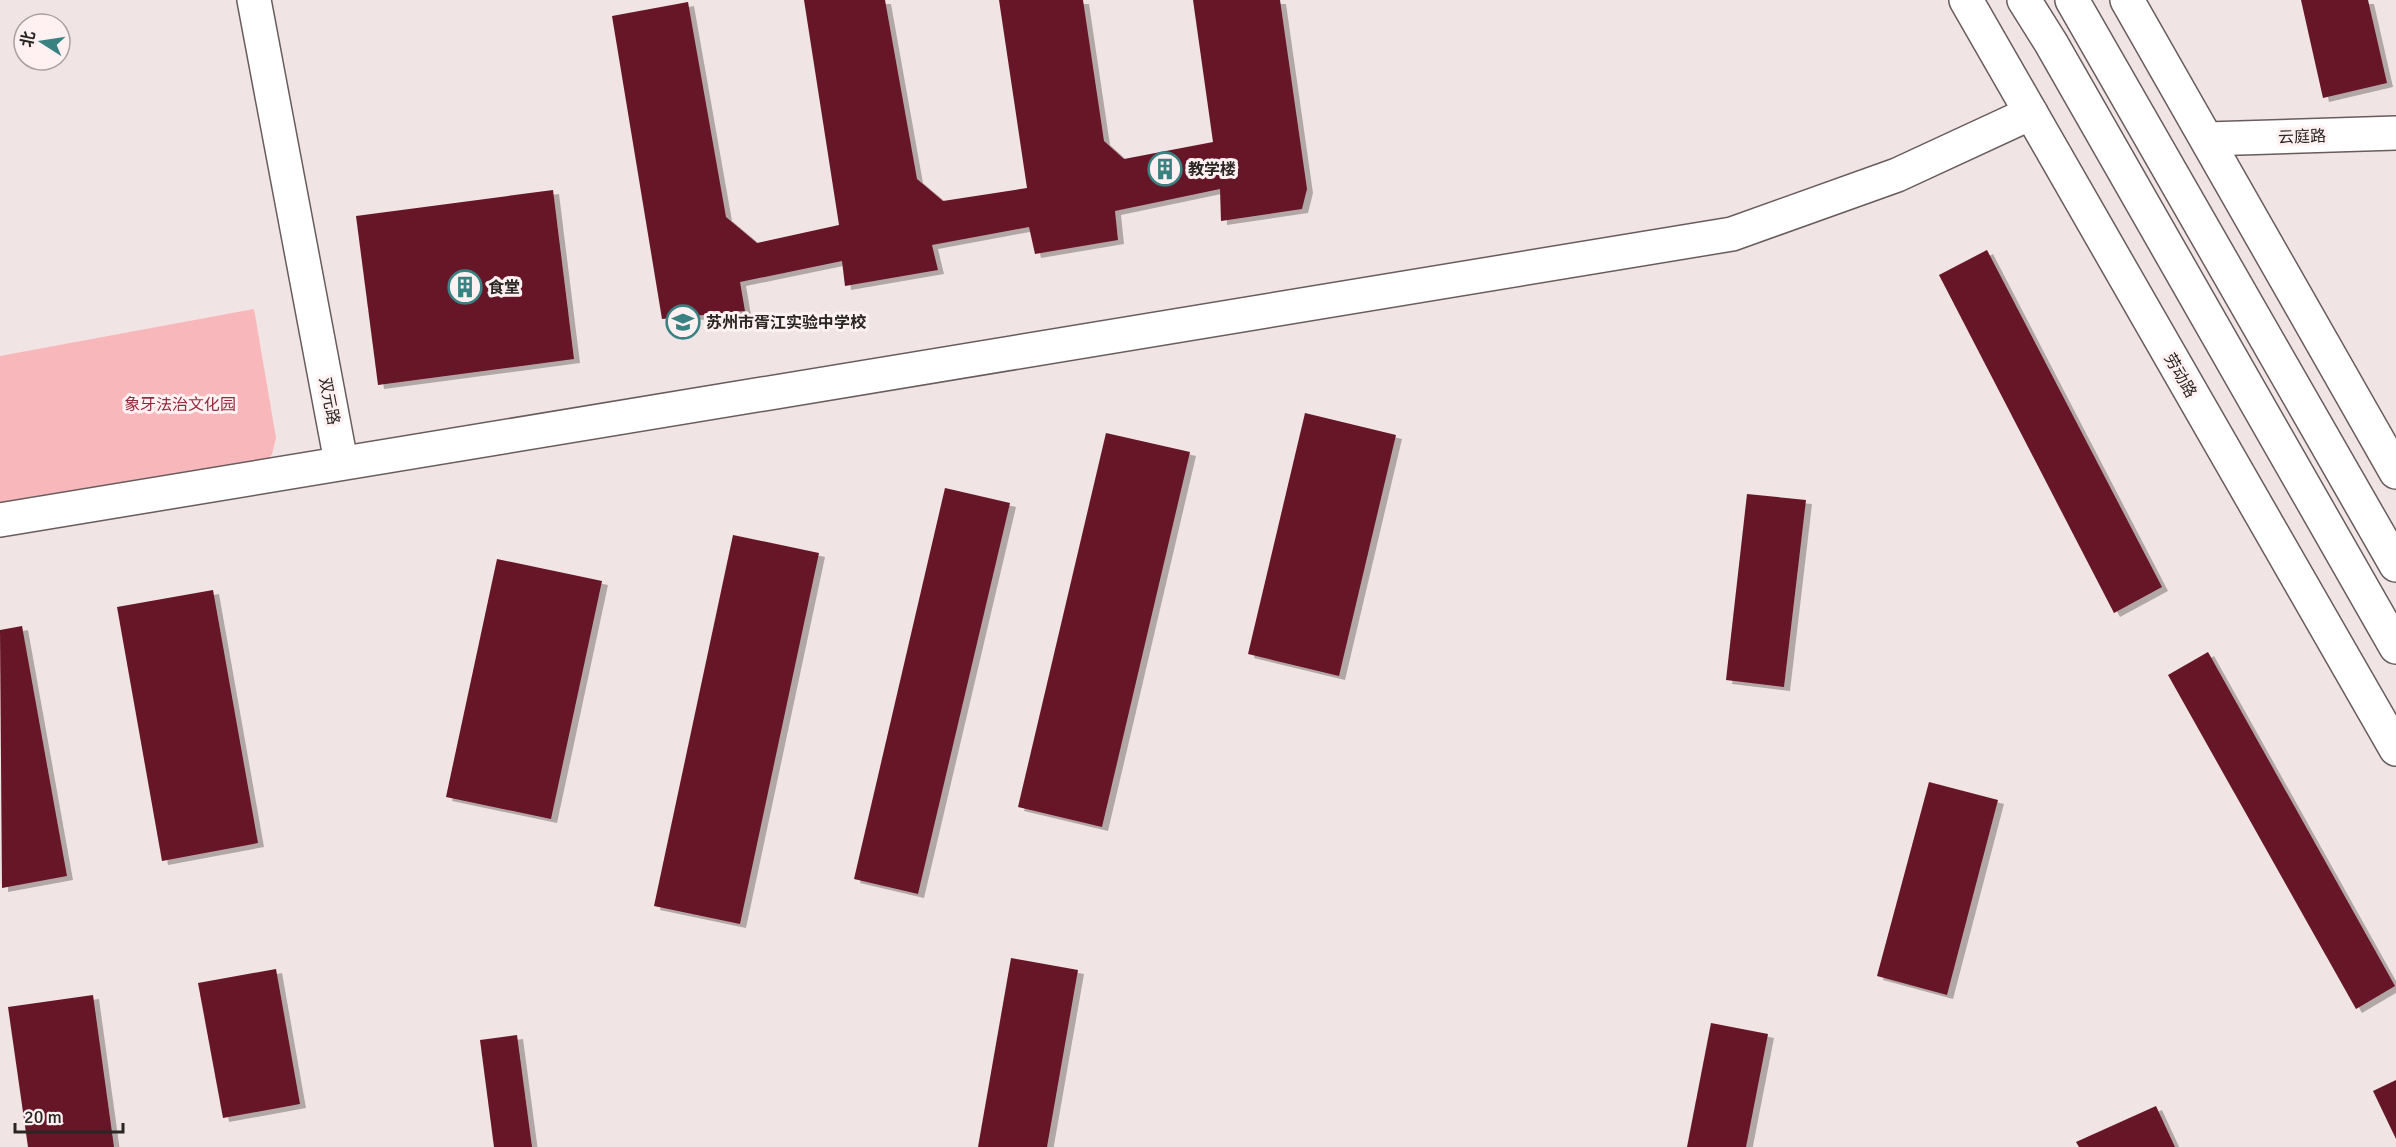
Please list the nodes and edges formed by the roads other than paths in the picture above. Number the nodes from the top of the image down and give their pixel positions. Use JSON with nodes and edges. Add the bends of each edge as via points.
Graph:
{"nodes":[{"id":1,"x":254,"y":0,"type":"edge"},
{"id":2,"x":1966,"y":0,"type":"edge"},
{"id":3,"x":2024,"y":0,"type":"edge"},
{"id":4,"x":2127,"y":0,"type":"edge"},
{"id":5,"x":2079,"y":11,"type":"edge"},
{"id":6,"x":2031,"y":113,"type":"junction"},
{"id":7,"x":2396,"y":133,"type":"edge"},
{"id":8,"x":2207,"y":139,"type":"junction"},
{"id":9,"x":341,"y":462,"type":"junction"},
{"id":10,"x":2396,"y":472,"type":"edge"},
{"id":11,"x":0,"y":520,"type":"edge"},
{"id":12,"x":2396,"y":566,"type":"edge"},
{"id":13,"x":2396,"y":647,"type":"edge"},
{"id":14,"x":2396,"y":749,"type":"edge"}],
"edges":[{"from":1,"to":9,"type":"main road","name":"双元路"},
{"from":2,"to":6,"type":"main road","name":"劳动路"},
{"from":3,"to":13,"type":"main road"},
{"from":4,"to":8,"type":"main road"},
{"from":5,"to":12,"type":"main road"},
{"from":6,"to":9,"type":"main road","via":[[1896,176],[1732,234]]},
{"from":6,"to":14,"type":"main road","name":"劳动路"},
{"from":7,"to":8,"type":"main road","name":"云庭路"},
{"from":8,"to":10,"type":"main road"},
{"from":9,"to":11,"type":"main road"}]}
